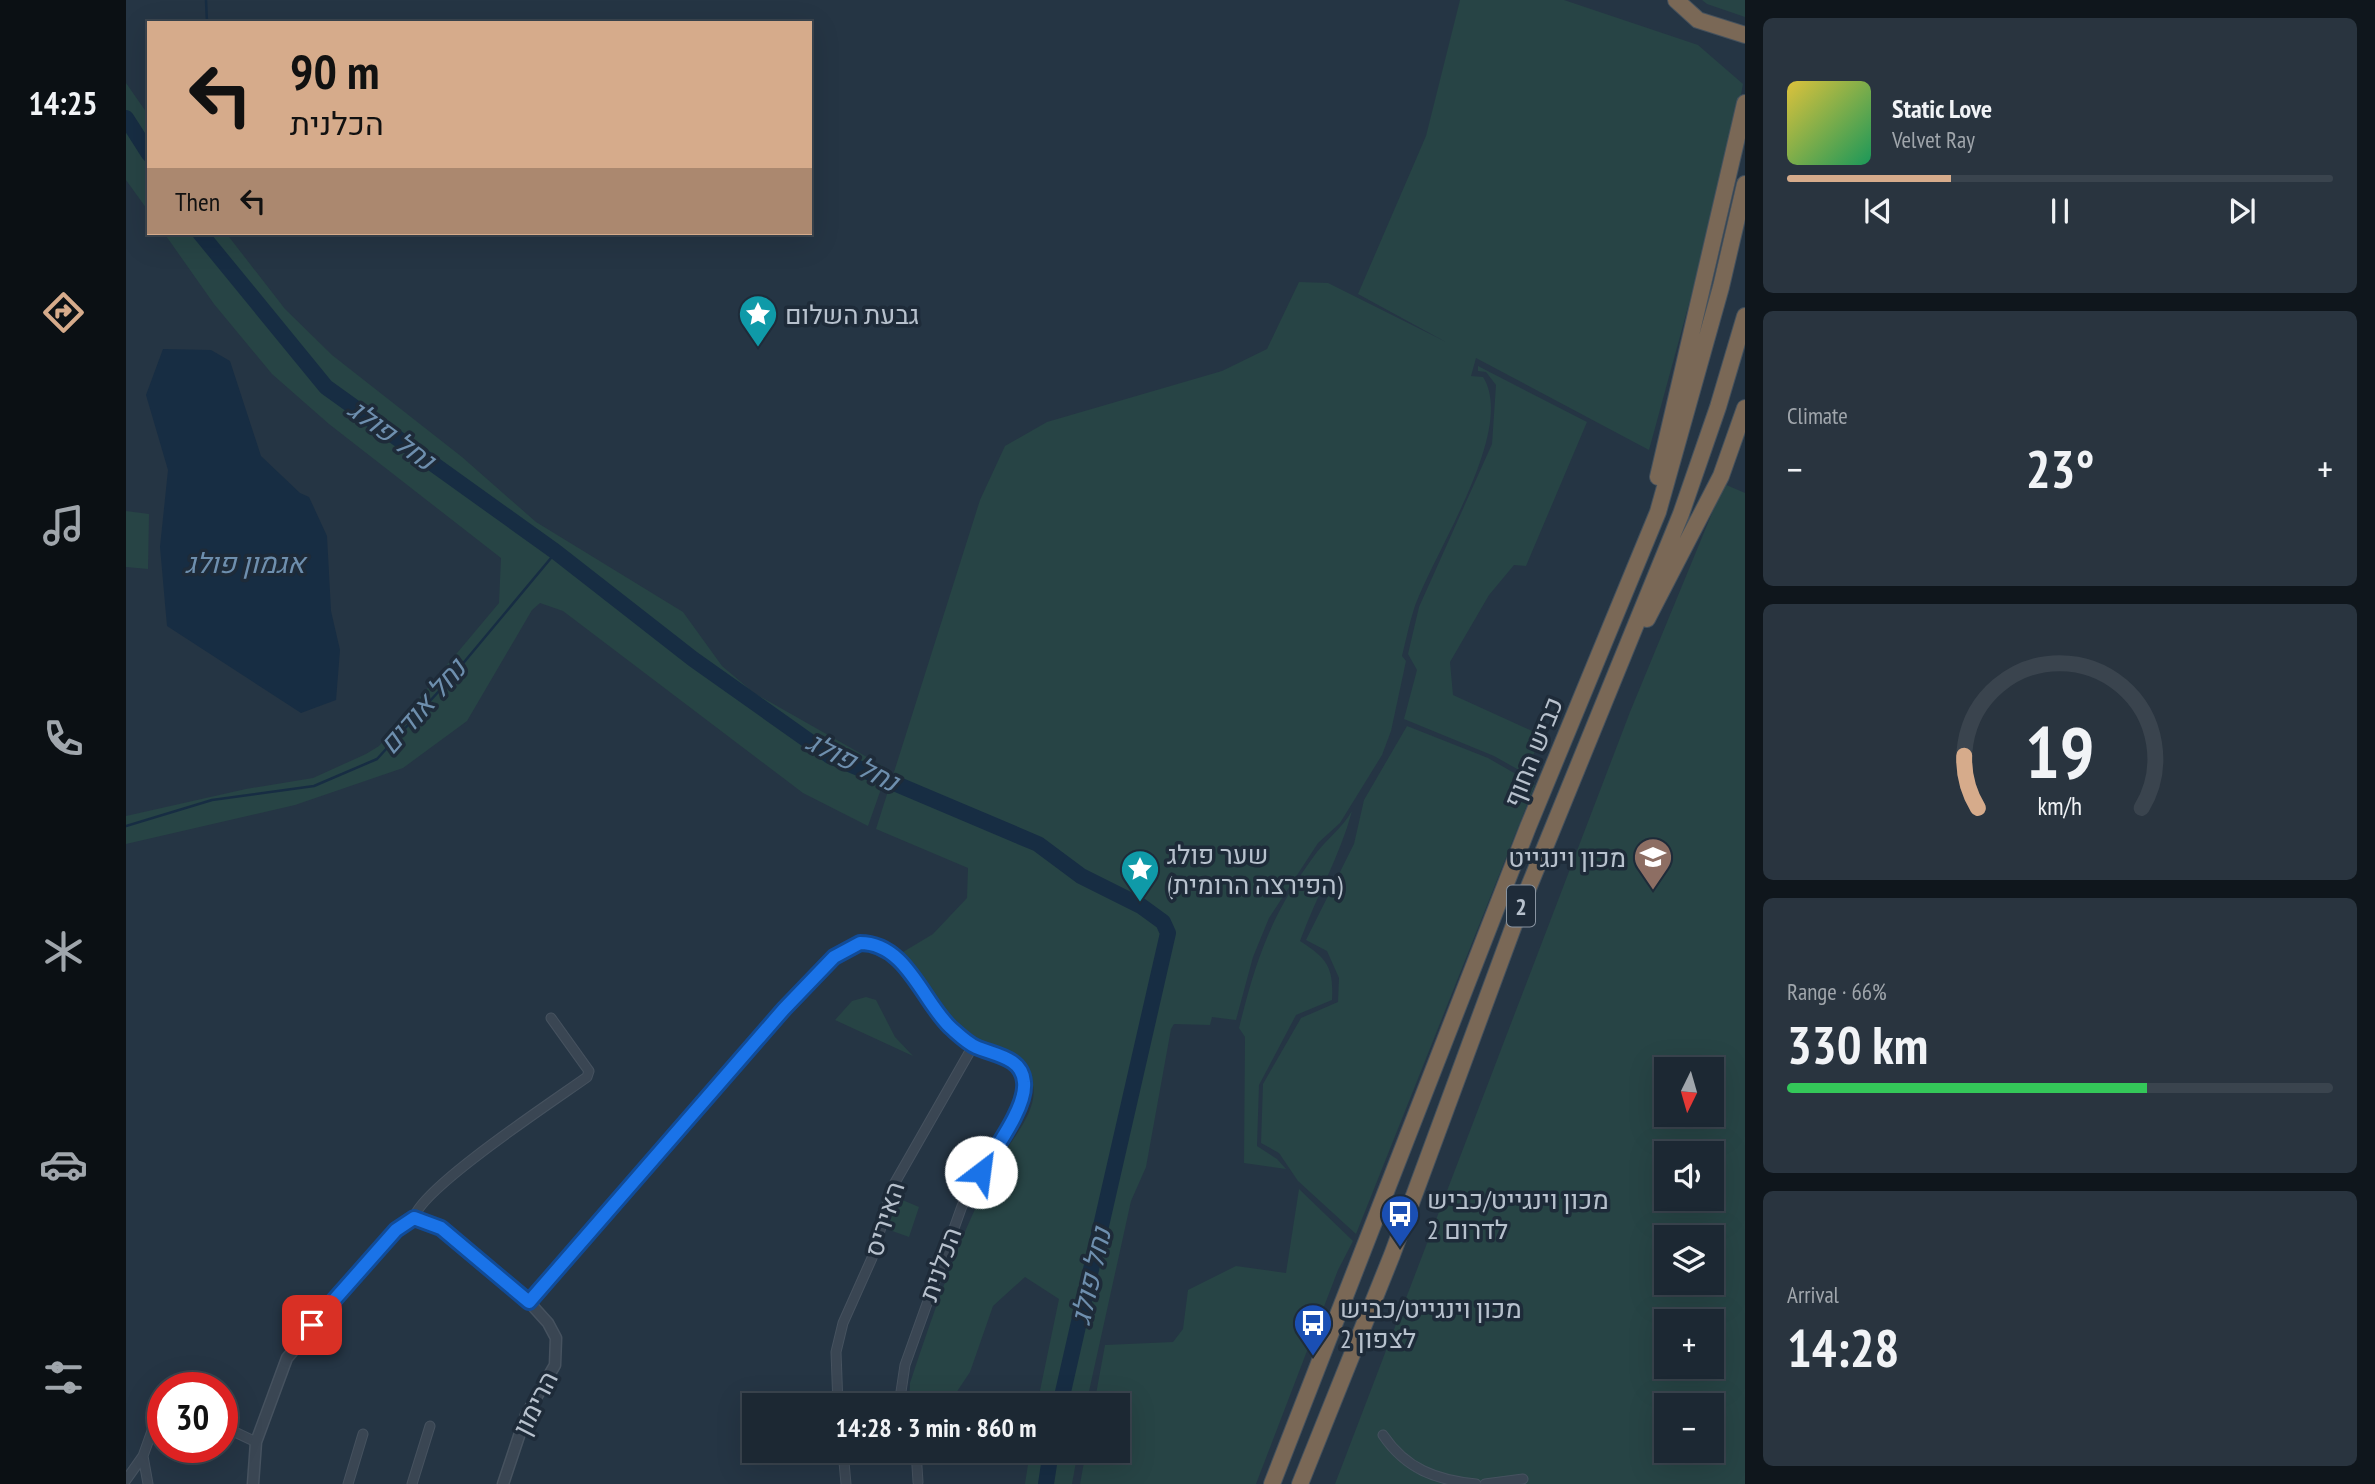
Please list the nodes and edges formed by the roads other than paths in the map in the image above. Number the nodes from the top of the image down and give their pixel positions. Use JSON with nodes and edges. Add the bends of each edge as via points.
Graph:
{"nodes":[{"id":1,"x":1676,"y":0,"type":"edge"},
{"id":2,"x":1740,"y":33,"type":"edge"},
{"id":3,"x":1745,"y":103,"type":"edge"},
{"id":4,"x":1745,"y":184,"type":"edge"},
{"id":5,"x":1745,"y":316,"type":"edge"},
{"id":6,"x":1745,"y":408,"type":"edge"},
{"id":7,"x":1615,"y":617,"type":"junction"},
{"id":8,"x":1624,"y":660,"type":"junction"},
{"id":9,"x":551,"y":1018,"type":"dead end"},
{"id":10,"x":973,"y":1046,"type":"junction"},
{"id":11,"x":414,"y":1218,"type":"junction"},
{"id":12,"x":529,"y":1302,"type":"junction"},
{"id":13,"x":838,"y":1393,"type":"edge"},
{"id":14,"x":900,"y":1393,"type":"edge"},
{"id":15,"x":430,"y":1426,"type":"dead end"},
{"id":16,"x":238,"y":1434,"type":"edge"},
{"id":17,"x":363,"y":1434,"type":"dead end"},
{"id":18,"x":1383,"y":1436,"type":"dead end"},
{"id":19,"x":256,"y":1442,"type":"junction"},
{"id":20,"x":147,"y":1445,"type":"edge"},
{"id":21,"x":143,"y":1456,"type":"junction"},
{"id":22,"x":844,"y":1463,"type":"edge"},
{"id":23,"x":917,"y":1463,"type":"edge"},
{"id":24,"x":1523,"y":1479,"type":"dead end"},
{"id":25,"x":126,"y":1480,"type":"edge"},
{"id":26,"x":918,"y":1482,"type":"dead end"},
{"id":27,"x":148,"y":1484,"type":"edge"},
{"id":28,"x":253,"y":1484,"type":"edge"},
{"id":29,"x":348,"y":1484,"type":"edge"},
{"id":30,"x":412,"y":1484,"type":"edge"},
{"id":31,"x":503,"y":1484,"type":"edge"},
{"id":32,"x":846,"y":1484,"type":"edge"},
{"id":33,"x":1272,"y":1484,"type":"edge"},
{"id":34,"x":1300,"y":1484,"type":"edge"},
{"id":35,"x":1476,"y":1484,"type":"edge"},
{"id":36,"x":1485,"y":1484,"type":"edge"}],
"edges":[{"from":1,"to":2,"type":"highway","via":[[1698,20]]},
{"from":3,"to":7,"type":"highway","via":[[1655,487]]},
{"from":4,"to":7,"type":"highway","name":"כביש החוף","number":"2","via":[[1658,512]]},
{"from":5,"to":8,"type":"highway","name":"כביש החוף","number":"2","via":[[1681,514]]},
{"from":6,"to":8,"type":"highway","via":[[1711,498]]},
{"from":7,"to":33,"type":"highway","name":"כביש החוף","number":"2"},
{"from":8,"to":34,"type":"highway","name":"כביש החוף","number":"2","via":[[1521,906],[1392,1255]]},
{"from":9,"to":11,"type":"street","via":[[589,1070],[587,1077],[421,1203]]},
{"from":10,"to":12,"type":"street","name":"הכלנית","via":[[948,1025],[888,950],[866,943],[848,947],[825,965],[768,1027]]},
{"from":10,"to":13,"type":"street","name":"האיריס","via":[[893,1186],[872,1258],[843,1323],[836,1352]]},
{"from":10,"to":14,"type":"street","name":"הכלנית","via":[[1020,1067],[1023,1097],[962,1206],[905,1365]]},
{"from":11,"to":12,"type":"street","via":[[441,1228]]},
{"from":11,"to":19,"type":"street","via":[[396,1230],[294,1346]]},
{"from":12,"to":31,"type":"street","name":"הרימון","via":[[556,1338],[557,1358],[526,1415]]},
{"from":15,"to":30,"type":"street"},
{"from":16,"to":19,"type":"street"},
{"from":17,"to":29,"type":"street"},
{"from":18,"to":35,"type":"street","via":[[1410,1466],[1439,1478]]},
{"from":19,"to":28,"type":"street"},
{"from":20,"to":21,"type":"street"},
{"from":21,"to":25,"type":"street"},
{"from":21,"to":27,"type":"street"},
{"from":22,"to":32,"type":"street"},
{"from":23,"to":26,"type":"street"},
{"from":24,"to":36,"type":"street"}]}
